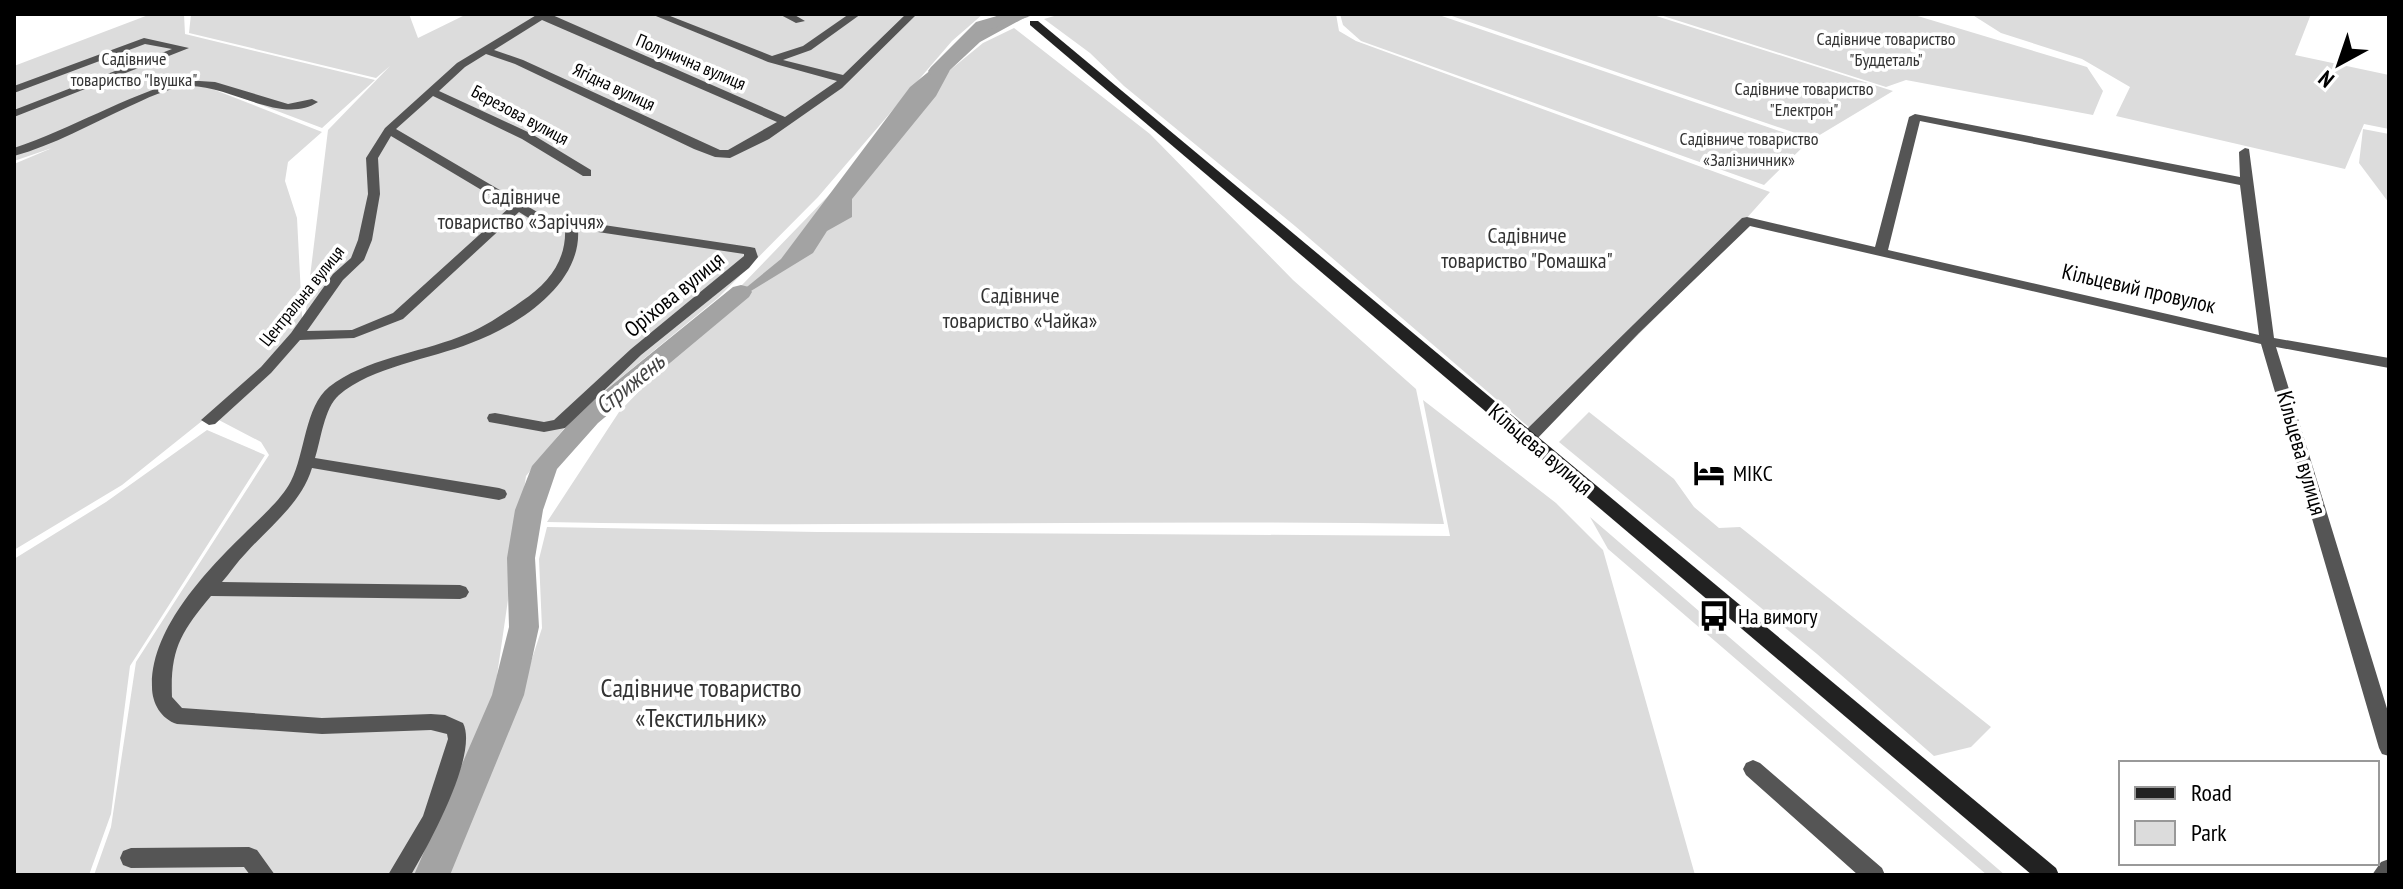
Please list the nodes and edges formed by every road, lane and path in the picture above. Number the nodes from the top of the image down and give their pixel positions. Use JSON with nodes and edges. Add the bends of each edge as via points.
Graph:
{"nodes":[{"id":1,"x":656,"y":14,"type":"edge"},
{"id":2,"x":784,"y":14,"type":"edge"},
{"id":3,"x":856,"y":14,"type":"edge"},
{"id":4,"x":912,"y":14,"type":"edge"},
{"id":5,"x":543,"y":15,"type":"edge"},
{"id":6,"x":800,"y":21,"type":"dead end"},
{"id":7,"x":1034,"y":23,"type":"dead end"},
{"id":8,"x":484,"y":50,"type":"junction"},
{"id":9,"x":772,"y":60,"type":"junction"},
{"id":10,"x":843,"y":79,"type":"junction"},
{"id":11,"x":14,"y":90,"type":"edge"},
{"id":12,"x":433,"y":92,"type":"junction"},
{"id":13,"x":312,"y":102,"type":"dead end"},
{"id":14,"x":14,"y":114,"type":"edge"},
{"id":15,"x":784,"y":121,"type":"junction"},
{"id":16,"x":389,"y":130,"type":"junction"},
{"id":17,"x":14,"y":152,"type":"edge"},
{"id":18,"x":2245,"y":152,"type":"dead end"},
{"id":19,"x":587,"y":173,"type":"dead end"},
{"id":20,"x":2246,"y":182,"type":"junction"},
{"id":21,"x":517,"y":207,"type":"junction"},
{"id":22,"x":571,"y":226,"type":"junction"},
{"id":23,"x":1881,"y":251,"type":"junction"},
{"id":24,"x":296,"y":336,"type":"junction"},
{"id":25,"x":2267,"y":341,"type":"junction"},
{"id":26,"x":2389,"y":363,"type":"edge"},
{"id":27,"x":495,"y":418,"type":"dead end"},
{"id":28,"x":209,"y":420,"type":"dead end"},
{"id":29,"x":1528,"y":438,"type":"junction"},
{"id":30,"x":306,"y":462,"type":"junction"},
{"id":31,"x":499,"y":494,"type":"dead end"},
{"id":32,"x":207,"y":589,"type":"junction"},
{"id":33,"x":460,"y":592,"type":"dead end"},
{"id":34,"x":2389,"y":748,"type":"edge"},
{"id":35,"x":1753,"y":769,"type":"dead end"},
{"id":36,"x":131,"y":858,"type":"dead end"},
{"id":37,"x":2389,"y":869,"type":"edge"},
{"id":38,"x":264,"y":875,"type":"edge"},
{"id":39,"x":399,"y":875,"type":"edge"},
{"id":40,"x":1874,"y":875,"type":"edge"},
{"id":41,"x":2048,"y":875,"type":"edge"},
{"id":42,"x":2383,"y":875,"type":"edge"}],
"edges":[{"from":1,"to":9,"type":"street"},
{"from":2,"to":6,"type":"street"},
{"from":3,"to":9,"type":"street","via":[[807,48]]},
{"from":4,"to":10,"type":"street"},
{"from":5,"to":8,"type":"street","name":"Центральна вулиця"},
{"from":5,"to":15,"type":"street","name":"Полунична вулиця"},
{"from":7,"to":29,"type":"main road","name":"Кільцева вулиця"},
{"from":8,"to":12,"type":"street","name":"Центральна вулиця"},
{"from":8,"to":15,"type":"street","name":"Ягідна вулиця","via":[[719,154],[730,154]]},
{"from":9,"to":10,"type":"street"},
{"from":10,"to":15,"type":"street"},
{"from":11,"to":14,"type":"street","via":[[144,41],[184,48]]},
{"from":12,"to":16,"type":"street","name":"Центральна вулиця"},
{"from":12,"to":19,"type":"street","name":"Березова вулиця","via":[[526,136]]},
{"from":13,"to":17,"type":"street","via":[[288,108],[215,85],[184,83]]},
{"from":16,"to":21,"type":"street","name":"Оріхова вулиця"},
{"from":16,"to":24,"type":"street","name":"Центральна вулиця","via":[[372,158],[374,194],[357,260],[338,277]]},
{"from":18,"to":20,"type":"street","name":"Кільцева вулиця"},
{"from":20,"to":23,"type":"street","via":[[1915,117]]},
{"from":20,"to":25,"type":"street","name":"Кільцева вулиця"},
{"from":21,"to":22,"type":"street","name":"Оріхова вулиця"},
{"from":21,"to":24,"type":"street","via":[[398,316],[354,334]]},
{"from":22,"to":27,"type":"street","name":"Оріхова вулиця","via":[[750,251],[751,257],[559,424],[544,427]]},
{"from":22,"to":30,"type":"street","via":[[574,242],[553,285],[498,325],[332,391]]},
{"from":23,"to":25,"type":"street","name":"Кільцевий провулок"},
{"from":23,"to":29,"type":"street","name":"Кільцевий провулок","via":[[1747,221]]},
{"from":24,"to":28,"type":"street","name":"Центральна вулиця"},
{"from":25,"to":26,"type":"street","name":"Кільцевий провулок"},
{"from":25,"to":34,"type":"street","name":"Кільцева вулиця"},
{"from":29,"to":41,"type":"main road","name":"Кільцева вулиця"},
{"from":30,"to":31,"type":"street"},
{"from":30,"to":32,"type":"street","via":[[299,483],[280,508]]},
{"from":32,"to":33,"type":"street"},
{"from":32,"to":39,"type":"street","via":[[170,638],[161,670],[162,700],[177,716],[322,726],[431,722],[456,729],[458,739],[432,819]]},
{"from":35,"to":40,"type":"street"},
{"from":36,"to":38,"type":"street","via":[[249,857]]},
{"from":37,"to":42,"type":"street"}]}
